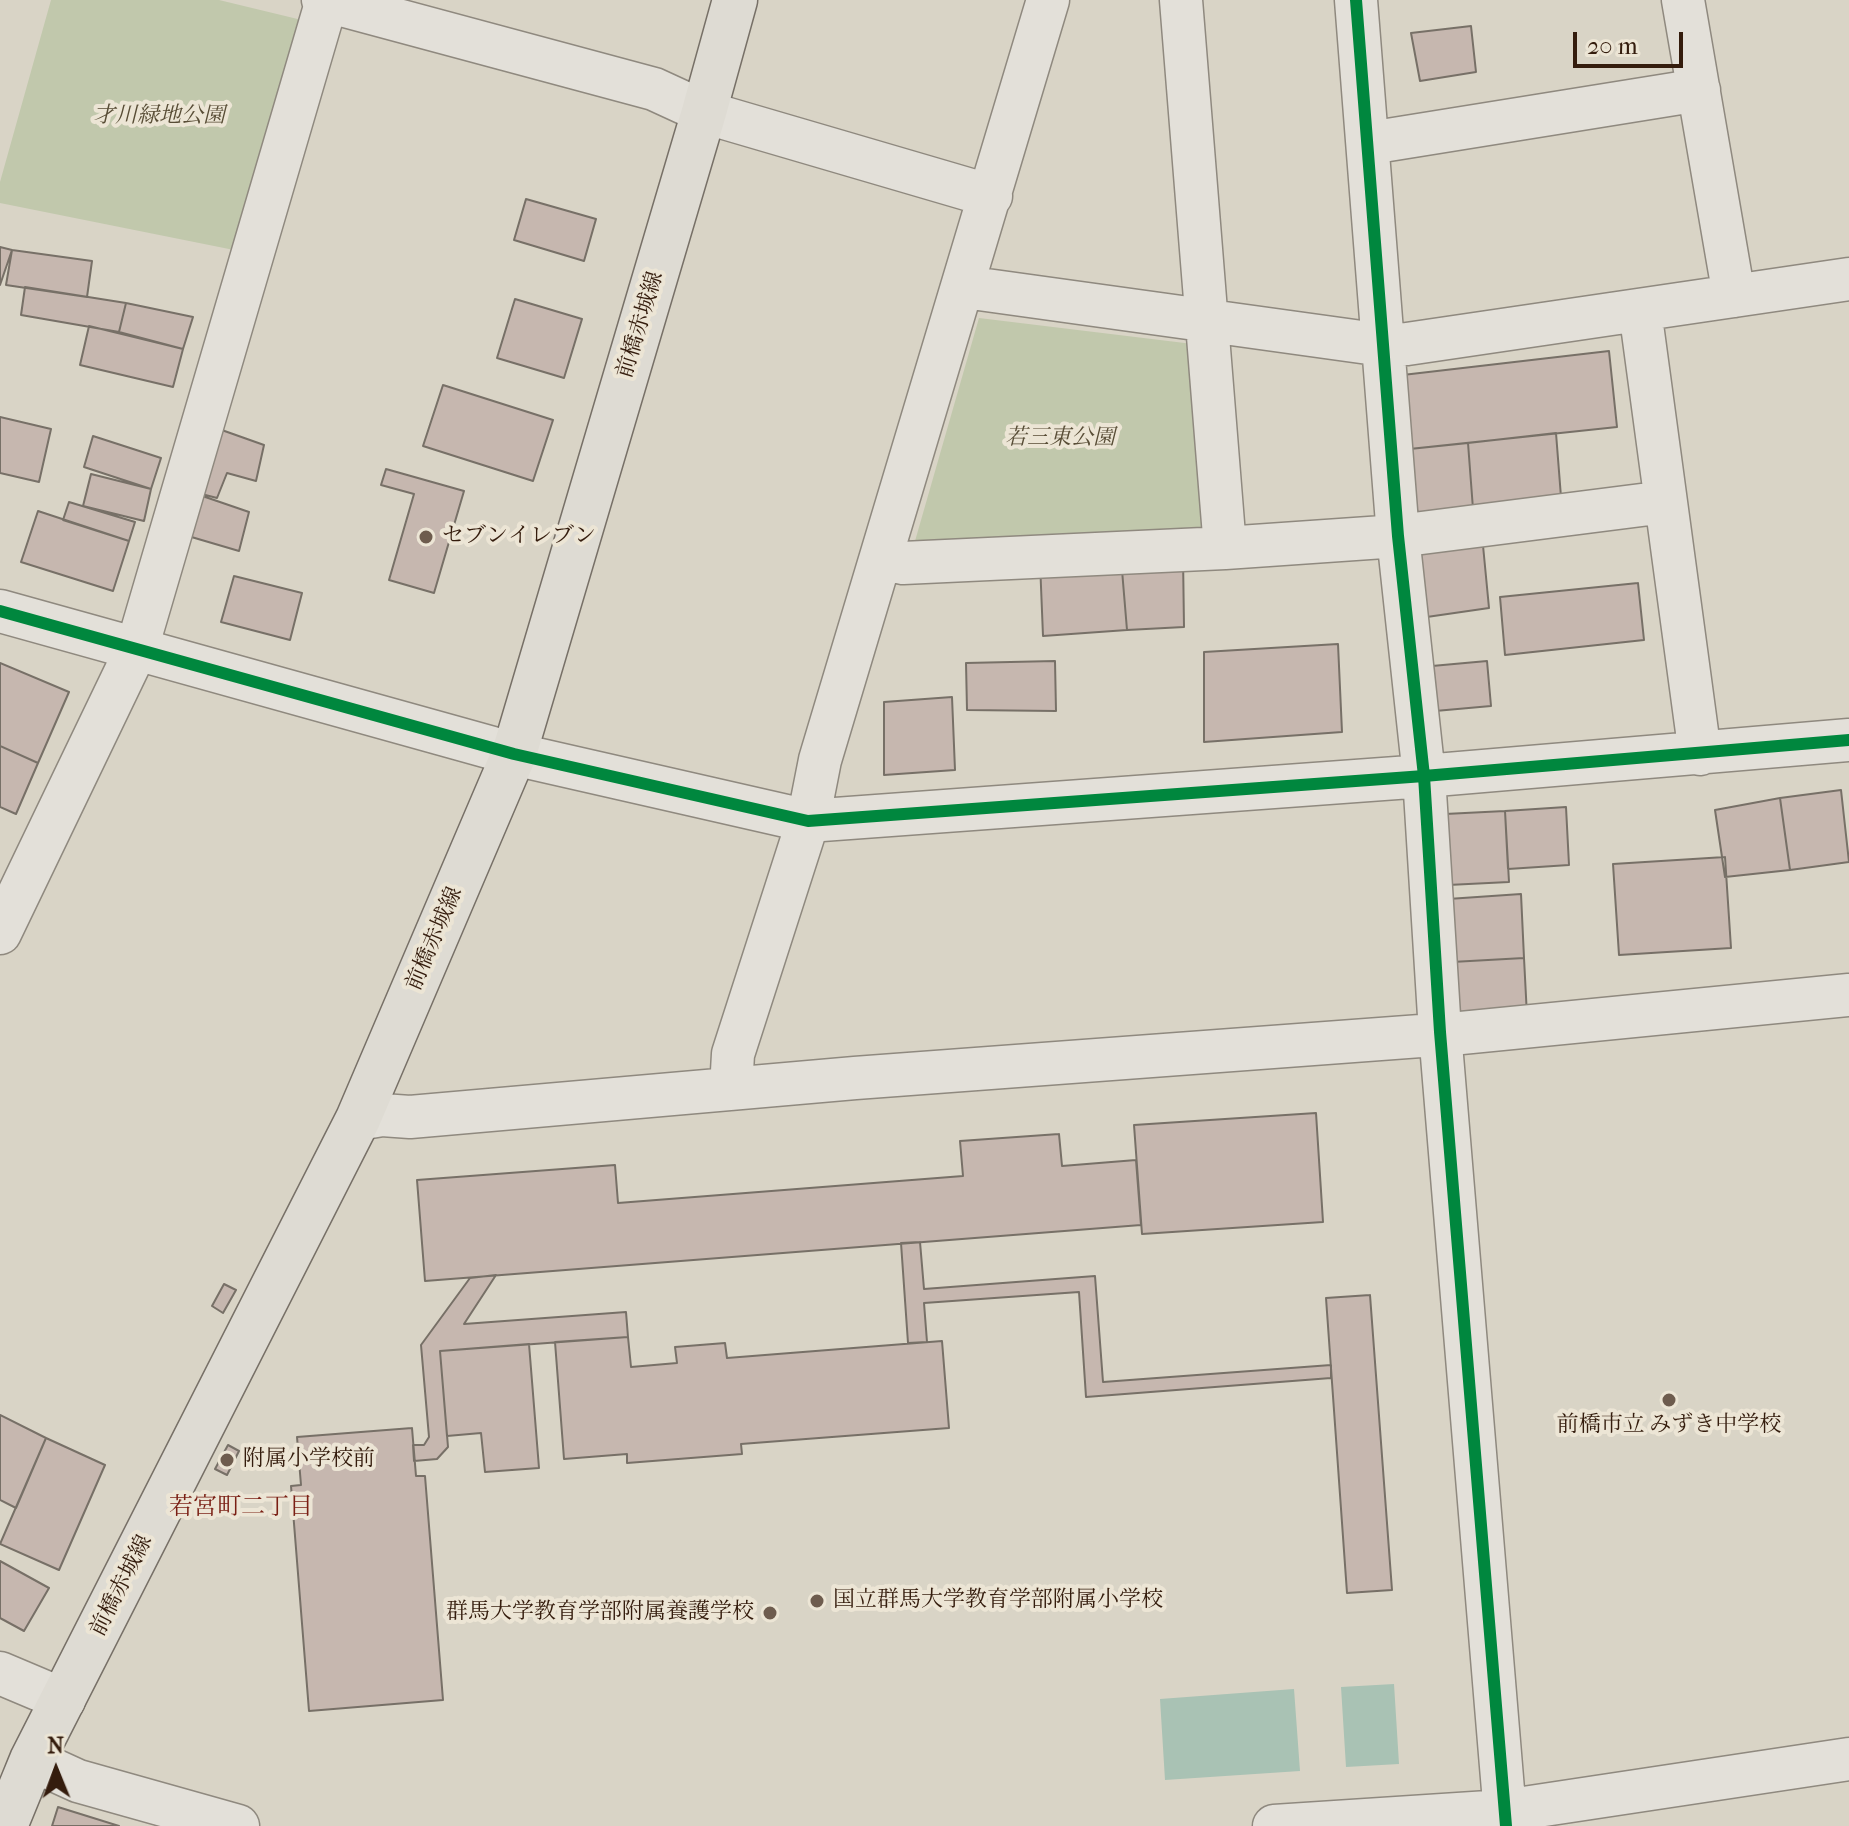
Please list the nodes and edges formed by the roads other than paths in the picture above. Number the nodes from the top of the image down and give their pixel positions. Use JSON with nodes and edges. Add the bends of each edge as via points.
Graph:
{"nodes":[{"id":1,"x":326,"y":0,"type":"edge"},
{"id":2,"x":735,"y":0,"type":"edge"},
{"id":3,"x":1048,"y":0,"type":"edge"},
{"id":4,"x":1181,"y":0,"type":"edge"},
{"id":5,"x":1356,"y":0,"type":"edge"},
{"id":6,"x":1683,"y":0,"type":"edge"},
{"id":7,"x":1699,"y":90,"type":"junction"},
{"id":8,"x":704,"y":112,"type":"junction"},
{"id":9,"x":1367,"y":141,"type":"junction"},
{"id":10,"x":991,"y":196,"type":"junction"},
{"id":11,"x":1849,"y":279,"type":"edge"},
{"id":12,"x":964,"y":283,"type":"junction"},
{"id":13,"x":1734,"y":296,"type":"junction"},
{"id":14,"x":1640,"y":310,"type":"junction"},
{"id":15,"x":1206,"y":320,"type":"junction"},
{"id":16,"x":1383,"y":345,"type":"junction"},
{"id":17,"x":1665,"y":502,"type":"junction"},
{"id":18,"x":1398,"y":536,"type":"junction"},
{"id":19,"x":1225,"y":548,"type":"junction"},
{"id":20,"x":881,"y":558,"type":"junction"},
{"id":21,"x":0,"y":611,"type":"edge"},
{"id":22,"x":137,"y":648,"type":"junction"},
{"id":23,"x":1849,"y":740,"type":"edge"},
{"id":24,"x":514,"y":754,"type":"junction"},
{"id":25,"x":1700,"y":754,"type":"junction"},
{"id":26,"x":1424,"y":776,"type":"junction"},
{"id":27,"x":808,"y":821,"type":"junction"},
{"id":28,"x":0,"y":933,"type":"edge"},
{"id":29,"x":1849,"y":995,"type":"edge"},
{"id":30,"x":1440,"y":1032,"type":"junction"},
{"id":31,"x":731,"y":1089,"type":"junction"},
{"id":32,"x":358,"y":1119,"type":"junction"},
{"id":33,"x":0,"y":1673,"type":"edge"},
{"id":34,"x":64,"y":1700,"type":"junction"},
{"id":35,"x":1849,"y":1759,"type":"edge"},
{"id":36,"x":32,"y":1760,"type":"junction"},
{"id":37,"x":1505,"y":1818,"type":"edge"},
{"id":38,"x":234,"y":1825,"type":"edge"},
{"id":39,"x":5,"y":1826,"type":"edge"},
{"id":40,"x":1274,"y":1826,"type":"edge"}],
"edges":[{"from":1,"to":8,"type":"street","via":[[654,89]]},
{"from":1,"to":22,"type":"street"},
{"from":2,"to":8,"type":"main road","name":"前橋赤城線"},
{"from":3,"to":10,"type":"street"},
{"from":4,"to":15,"type":"street"},
{"from":5,"to":9,"type":"street"},
{"from":6,"to":7,"type":"street"},
{"from":7,"to":9,"type":"street"},
{"from":7,"to":13,"type":"street"},
{"from":8,"to":10,"type":"street"},
{"from":8,"to":24,"type":"main road","name":"前橋赤城線"},
{"from":9,"to":16,"type":"street"},
{"from":10,"to":12,"type":"street"},
{"from":11,"to":13,"type":"street"},
{"from":12,"to":15,"type":"street"},
{"from":12,"to":20,"type":"street"},
{"from":13,"to":14,"type":"street"},
{"from":14,"to":16,"type":"street"},
{"from":14,"to":17,"type":"street"},
{"from":15,"to":16,"type":"street"},
{"from":15,"to":19,"type":"street"},
{"from":16,"to":18,"type":"street"},
{"from":17,"to":18,"type":"street"},
{"from":17,"to":25,"type":"street"},
{"from":18,"to":19,"type":"street"},
{"from":18,"to":26,"type":"street"},
{"from":19,"to":20,"type":"street","via":[[903,563]]},
{"from":20,"to":27,"type":"street","via":[[820,760]]},
{"from":21,"to":22,"type":"street"},
{"from":22,"to":24,"type":"street"},
{"from":22,"to":28,"type":"street"},
{"from":23,"to":25,"type":"street"},
{"from":24,"to":27,"type":"street"},
{"from":24,"to":32,"type":"main road","name":"前橋赤城線"},
{"from":25,"to":26,"type":"street"},
{"from":26,"to":27,"type":"street"},
{"from":26,"to":30,"type":"street"},
{"from":27,"to":31,"type":"street","via":[[733,1054]]},
{"from":29,"to":30,"type":"street"},
{"from":30,"to":31,"type":"street"},
{"from":30,"to":37,"type":"street"},
{"from":31,"to":32,"type":"street"},
{"from":32,"to":34,"type":"main road","name":"前橋赤城線"},
{"from":33,"to":34,"type":"street"},
{"from":34,"to":36,"type":"main road","name":"前橋赤城線"},
{"from":35,"to":37,"type":"street"},
{"from":36,"to":38,"type":"street","via":[[78,1781]]},
{"from":36,"to":39,"type":"main road","name":"前橋赤城線"},
{"from":37,"to":40,"type":"street"}]}
